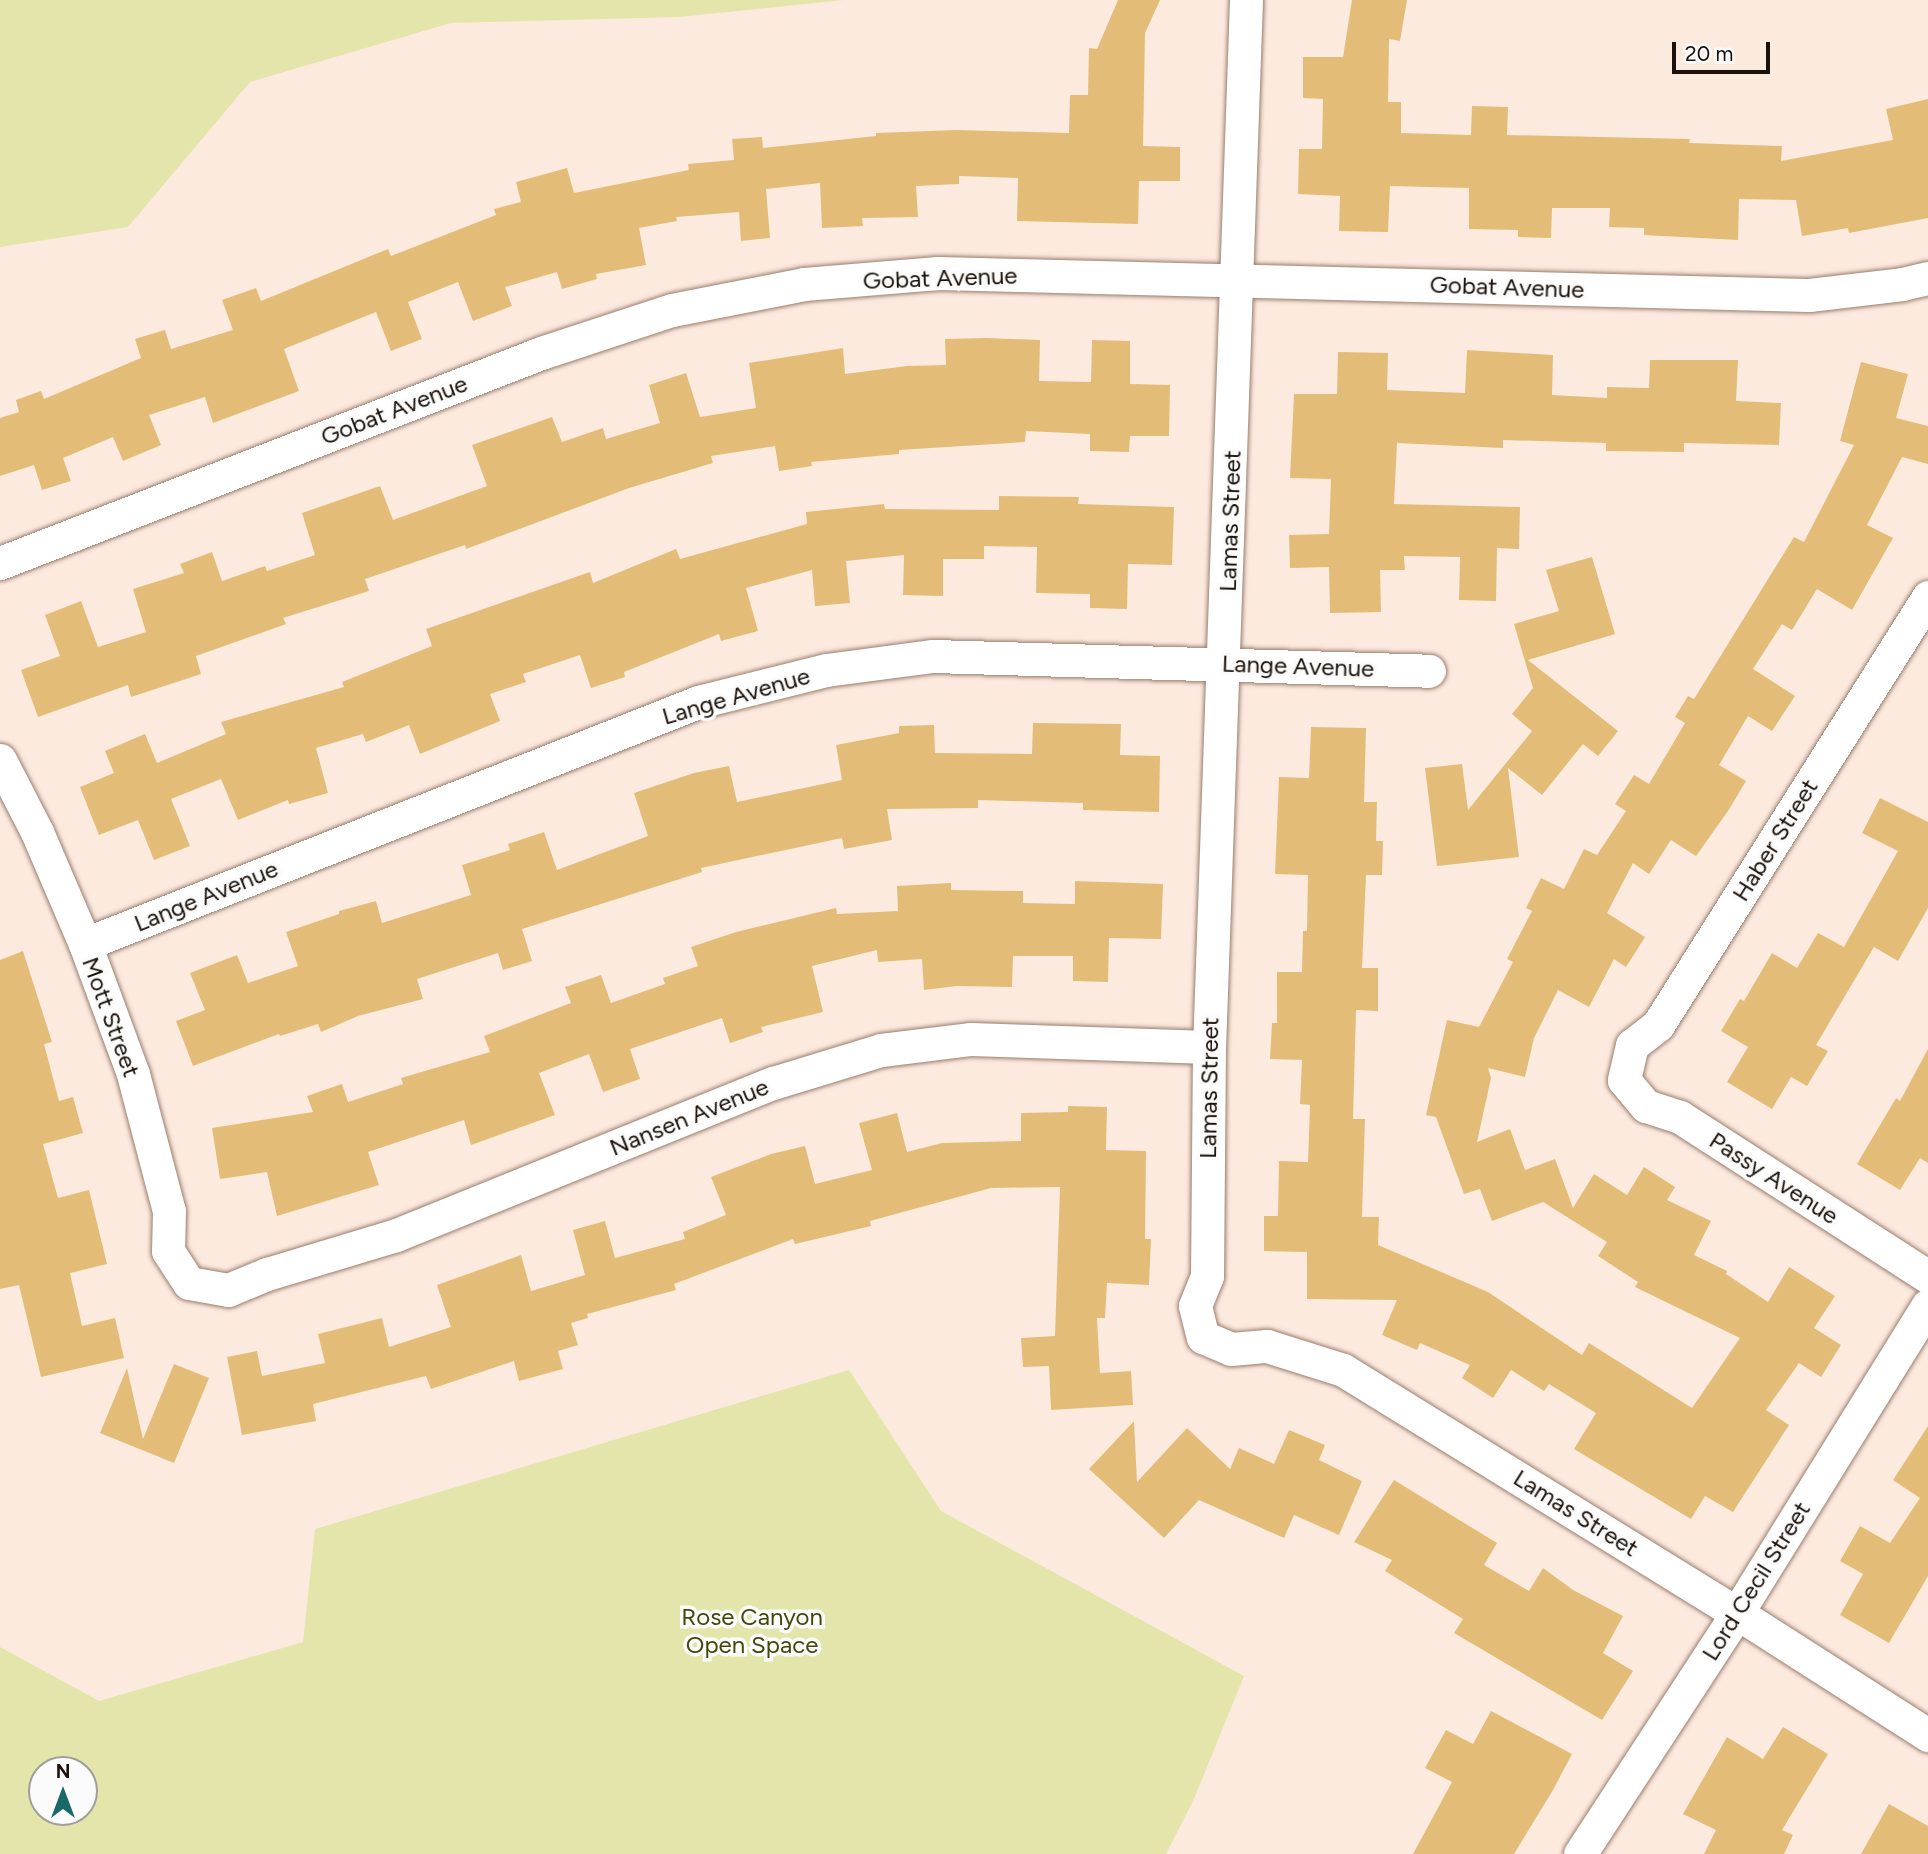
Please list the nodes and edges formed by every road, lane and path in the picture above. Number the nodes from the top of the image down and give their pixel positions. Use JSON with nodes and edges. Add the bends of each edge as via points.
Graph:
{"nodes":[{"id":1,"x":1246,"y":0,"type":"edge"},
{"id":2,"x":1928,"y":278,"type":"edge"},
{"id":3,"x":1238,"y":280,"type":"junction"},
{"id":4,"x":0,"y":563,"type":"edge"},
{"id":5,"x":1928,"y":597,"type":"edge"},
{"id":6,"x":1225,"y":662,"type":"junction"},
{"id":7,"x":1429,"y":671,"type":"dead end"},
{"id":8,"x":0,"y":760,"type":"edge"},
{"id":9,"x":85,"y":944,"type":"junction"},
{"id":10,"x":1209,"y":1047,"type":"junction"},
{"id":11,"x":1623,"y":1080,"type":"joint"},
{"id":12,"x":1928,"y":1277,"type":"edge"},
{"id":13,"x":189,"y":1283,"type":"joint"},
{"id":14,"x":1928,"y":1305,"type":"edge"},
{"id":15,"x":1737,"y":1613,"type":"junction"},
{"id":16,"x":1928,"y":1735,"type":"edge"},
{"id":17,"x":1580,"y":1854,"type":"edge"}],
"edges":[{"from":1,"to":3,"type":"street","name":"Lamas Street"},
{"from":2,"to":3,"type":"street","name":"Gobat Avenue","via":[[1809,295]]},
{"from":3,"to":4,"type":"street","name":"Gobat Avenue","via":[[938,274],[804,284],[671,310],[541,353]]},
{"from":3,"to":6,"type":"street","name":"Lamas Street"},
{"from":5,"to":11,"type":"street","name":"Haber Street","via":[[1658,1025],[1632,1045]]},
{"from":6,"to":7,"type":"street","name":"Lange Avenue"},
{"from":6,"to":9,"type":"street","name":"Lange Avenue","via":[[933,656],[826,670],[723,695]]},
{"from":6,"to":10,"type":"street","name":"Lamas Street"},
{"from":8,"to":9,"type":"street","name":"Mott Street"},
{"from":9,"to":13,"type":"street","name":"Mott Street","via":[[133,1074],[169,1210],[168,1251]]},
{"from":10,"to":13,"type":"street","name":"Nansen Avenue","via":[[971,1040],[881,1050],[773,1083],[397,1234],[228,1290]]},
{"from":10,"to":15,"type":"street","name":"Lamas Street","via":[[1207,1276],[1195,1306],[1203,1338],[1231,1349],[1267,1346],[1342,1370]]},
{"from":11,"to":12,"type":"street","name":"Passy Avenue","via":[[1647,1107],[1680,1117]]},
{"from":14,"to":15,"type":"street","name":"Lord Cecil Street"},
{"from":15,"to":16,"type":"street","name":"Lamas Street"},
{"from":15,"to":17,"type":"street","name":"Lord Cecil Street"}]}
